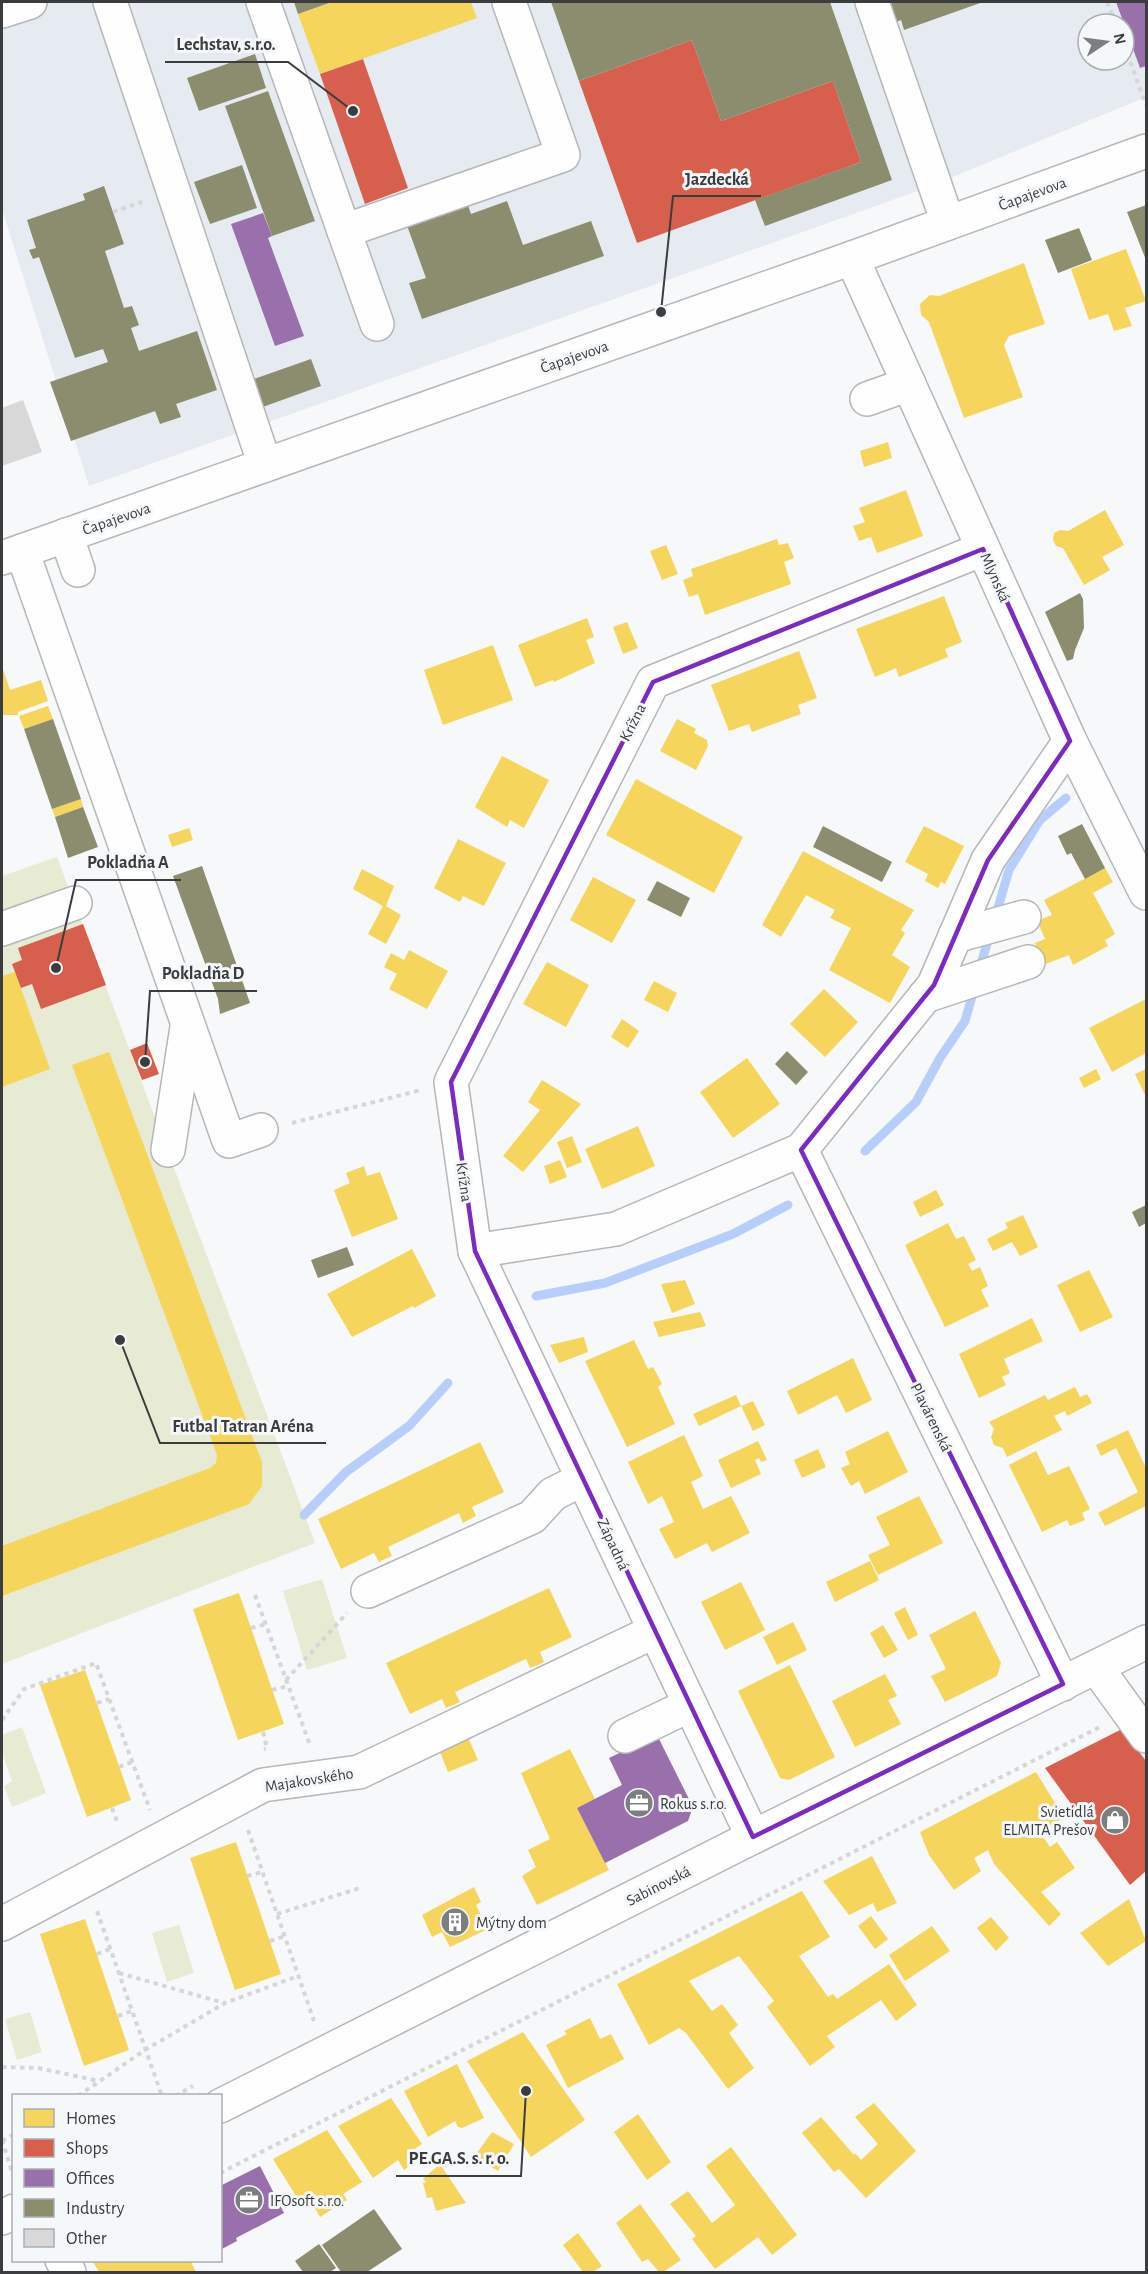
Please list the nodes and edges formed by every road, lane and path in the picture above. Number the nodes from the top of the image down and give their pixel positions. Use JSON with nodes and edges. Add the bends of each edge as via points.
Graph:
{"nodes":[{"id":1,"x":30,"y":2,"type":"edge"},
{"id":2,"x":110,"y":2,"type":"edge"},
{"id":3,"x":263,"y":2,"type":"edge"},
{"id":4,"x":509,"y":2,"type":"edge"},
{"id":5,"x":872,"y":2,"type":"edge"},
{"id":6,"x":2,"y":11,"type":"edge"},
{"id":7,"x":1134,"y":72,"type":"edge"},
{"id":8,"x":1146,"y":105,"type":"edge"},
{"id":9,"x":1146,"y":151,"type":"edge"},
{"id":10,"x":948,"y":223,"type":"junction"},
{"id":11,"x":344,"y":231,"type":"junction"},
{"id":12,"x":852,"y":258,"type":"junction"},
{"id":13,"x":377,"y":324,"type":"dead end"},
{"id":14,"x":909,"y":384,"type":"junction"},
{"id":15,"x":867,"y":399,"type":"dead end"},
{"id":16,"x":265,"y":465,"type":"junction"},
{"id":17,"x":66,"y":535,"type":"junction"},
{"id":18,"x":984,"y":549,"type":"junction"},
{"id":19,"x":12,"y":555,"type":"edge"},
{"id":20,"x":78,"y":570,"type":"dead end"},
{"id":21,"x":1070,"y":741,"type":"junction"},
{"id":22,"x":1143,"y":877,"type":"edge"},
{"id":23,"x":75,"y":903,"type":"dead end"},
{"id":24,"x":1016,"y":919,"type":"dead end"},
{"id":25,"x":2,"y":929,"type":"edge"},
{"id":26,"x":966,"y":933,"type":"junction"},
{"id":27,"x":1028,"y":962,"type":"dead end"},
{"id":28,"x":925,"y":996,"type":"junction"},
{"id":29,"x":188,"y":1024,"type":"junction"},
{"id":30,"x":451,"y":1082,"type":"junction"},
{"id":31,"x":261,"y":1130,"type":"joint"},
{"id":32,"x":168,"y":1150,"type":"dead end"},
{"id":33,"x":801,"y":1150,"type":"junction"},
{"id":34,"x":475,"y":1251,"type":"junction"},
{"id":35,"x":583,"y":1479,"type":"junction"},
{"id":36,"x":368,"y":1591,"type":"joint"},
{"id":37,"x":255,"y":1595,"type":"dead end"},
{"id":38,"x":266,"y":1624,"type":"junction"},
{"id":39,"x":251,"y":1628,"type":"dead end"},
{"id":40,"x":655,"y":1630,"type":"junction"},
{"id":41,"x":1146,"y":1642,"type":"edge"},
{"id":42,"x":1096,"y":1667,"type":"junction"},
{"id":43,"x":286,"y":1680,"type":"junction"},
{"id":44,"x":1063,"y":1684,"type":"junction"},
{"id":45,"x":288,"y":1686,"type":"junction"},
{"id":46,"x":272,"y":1690,"type":"dead end"},
{"id":47,"x":109,"y":1699,"type":"junction"},
{"id":48,"x":97,"y":1703,"type":"dead end"},
{"id":49,"x":690,"y":1704,"type":"junction"},
{"id":50,"x":2,"y":1720,"type":"edge"},
{"id":51,"x":1138,"y":1724,"type":"edge"},
{"id":52,"x":625,"y":1736,"type":"dead end"},
{"id":53,"x":132,"y":1762,"type":"junction"},
{"id":54,"x":119,"y":1767,"type":"dead end"},
{"id":55,"x":322,"y":1777,"type":"junction"},
{"id":56,"x":237,"y":1798,"type":"junction"},
{"id":57,"x":753,"y":1837,"type":"junction"},
{"id":58,"x":160,"y":1839,"type":"junction"},
{"id":59,"x":262,"y":1872,"type":"junction"},
{"id":60,"x":247,"y":1876,"type":"dead end"},
{"id":61,"x":86,"y":1879,"type":"junction"},
{"id":62,"x":360,"y":1888,"type":"dead end"},
{"id":63,"x":277,"y":1914,"type":"junction"},
{"id":64,"x":2,"y":1924,"type":"edge"},
{"id":65,"x":285,"y":1936,"type":"junction"},
{"id":66,"x":270,"y":1941,"type":"dead end"},
{"id":67,"x":110,"y":1949,"type":"junction"},
{"id":68,"x":97,"y":1954,"type":"dead end"},
{"id":69,"x":119,"y":1973,"type":"junction"},
{"id":70,"x":298,"y":1976,"type":"junction"},
{"id":71,"x":225,"y":2003,"type":"junction"},
{"id":72,"x":132,"y":2011,"type":"junction"},
{"id":73,"x":118,"y":2016,"type":"dead end"},
{"id":74,"x":315,"y":2024,"type":"dead end"},
{"id":75,"x":145,"y":2050,"type":"junction"},
{"id":76,"x":2,"y":2067,"type":"edge"},
{"id":77,"x":100,"y":2081,"type":"junction"},
{"id":78,"x":81,"y":2094,"type":"edge"},
{"id":79,"x":161,"y":2094,"type":"edge"},
{"id":80,"x":222,"y":2105,"type":"edge"},
{"id":81,"x":2,"y":2141,"type":"edge"},
{"id":82,"x":12,"y":2172,"type":"edge"},
{"id":83,"x":222,"y":2172,"type":"edge"}],
"edges":[{"from":1,"to":6,"type":"street"},
{"from":2,"to":16,"type":"street"},
{"from":3,"to":11,"type":"street"},
{"from":4,"to":11,"type":"street","via":[[563,155]]},
{"from":5,"to":10,"type":"street"},
{"from":7,"to":8,"type":"path"},
{"from":9,"to":10,"type":"street","name":"Čapajevova"},
{"from":10,"to":12,"type":"street","name":"Čapajevova"},
{"from":11,"to":13,"type":"street"},
{"from":12,"to":14,"type":"street","name":"Mlynská"},
{"from":12,"to":16,"type":"street","name":"Čapajevova"},
{"from":14,"to":15,"type":"street"},
{"from":14,"to":18,"type":"street","name":"Mlynská"},
{"from":16,"to":17,"type":"street","name":"Čapajevova"},
{"from":17,"to":19,"type":"street","name":"Čapajevova"},
{"from":17,"to":20,"type":"street"},
{"from":18,"to":21,"type":"street","name":"Mlynská"},
{"from":18,"to":30,"type":"street","name":"Krížna","via":[[653,682]]},
{"from":19,"to":29,"type":"street"},
{"from":21,"to":22,"type":"street","name":"Mlynská"},
{"from":21,"to":26,"type":"street","via":[[988,860]]},
{"from":23,"to":25,"type":"street"},
{"from":24,"to":26,"type":"street"},
{"from":26,"to":28,"type":"street"},
{"from":27,"to":28,"type":"street"},
{"from":28,"to":33,"type":"street"},
{"from":29,"to":31,"type":"street","via":[[229,1141]]},
{"from":29,"to":32,"type":"street"},
{"from":30,"to":31,"type":"path"},
{"from":30,"to":34,"type":"street","name":"Krížna"},
{"from":33,"to":34,"type":"street","via":[[615,1229]]},
{"from":33,"to":44,"type":"street","name":"Plavárenská"},
{"from":34,"to":35,"type":"street","name":"Západná"},
{"from":35,"to":36,"type":"street","via":[[554,1494],[532,1517]]},
{"from":35,"to":40,"type":"street","name":"Západná"},
{"from":36,"to":43,"type":"path"},
{"from":37,"to":38,"type":"path"},
{"from":38,"to":39,"type":"path"},
{"from":38,"to":43,"type":"path"},
{"from":40,"to":49,"type":"street","name":"Západná"},
{"from":40,"to":55,"type":"street","name":"Majakovského","via":[[359,1772]]},
{"from":41,"to":42,"type":"street","name":"Sabinovská"},
{"from":42,"to":44,"type":"street","name":"Sabinovská"},
{"from":42,"to":51,"type":"street"},
{"from":43,"to":45,"type":"path"},
{"from":44,"to":57,"type":"street","name":"Sabinovská"},
{"from":45,"to":46,"type":"path"},
{"from":45,"to":55,"type":"path"},
{"from":47,"to":48,"type":"path"},
{"from":47,"to":50,"type":"path","via":[[96,1663],[24,1689]]},
{"from":47,"to":53,"type":"path"},
{"from":49,"to":52,"type":"street"},
{"from":49,"to":57,"type":"street","name":"Západná"},
{"from":51,"to":83,"type":"path"},
{"from":53,"to":54,"type":"path"},
{"from":53,"to":58,"type":"path"},
{"from":55,"to":56,"type":"street","name":"Majakovského","via":[[263,1785]]},
{"from":56,"to":58,"type":"street","name":"Majakovského"},
{"from":56,"to":59,"type":"path"},
{"from":57,"to":80,"type":"street","name":"Sabinovská"},
{"from":58,"to":61,"type":"street","name":"Majakovského"},
{"from":59,"to":60,"type":"path"},
{"from":59,"to":63,"type":"path"},
{"from":61,"to":64,"type":"street","name":"Majakovského"},
{"from":61,"to":67,"type":"path"},
{"from":62,"to":63,"type":"path"},
{"from":63,"to":65,"type":"path"},
{"from":65,"to":66,"type":"path"},
{"from":65,"to":70,"type":"path"},
{"from":67,"to":68,"type":"path"},
{"from":67,"to":69,"type":"path"},
{"from":69,"to":71,"type":"path"},
{"from":69,"to":72,"type":"path"},
{"from":70,"to":71,"type":"path"},
{"from":70,"to":74,"type":"path"},
{"from":71,"to":75,"type":"path"},
{"from":72,"to":73,"type":"path"},
{"from":72,"to":75,"type":"path"},
{"from":75,"to":77,"type":"path"},
{"from":75,"to":79,"type":"path"},
{"from":76,"to":77,"type":"path","via":[[38,2068]]},
{"from":77,"to":78,"type":"path"},
{"from":81,"to":82,"type":"path"}]}
